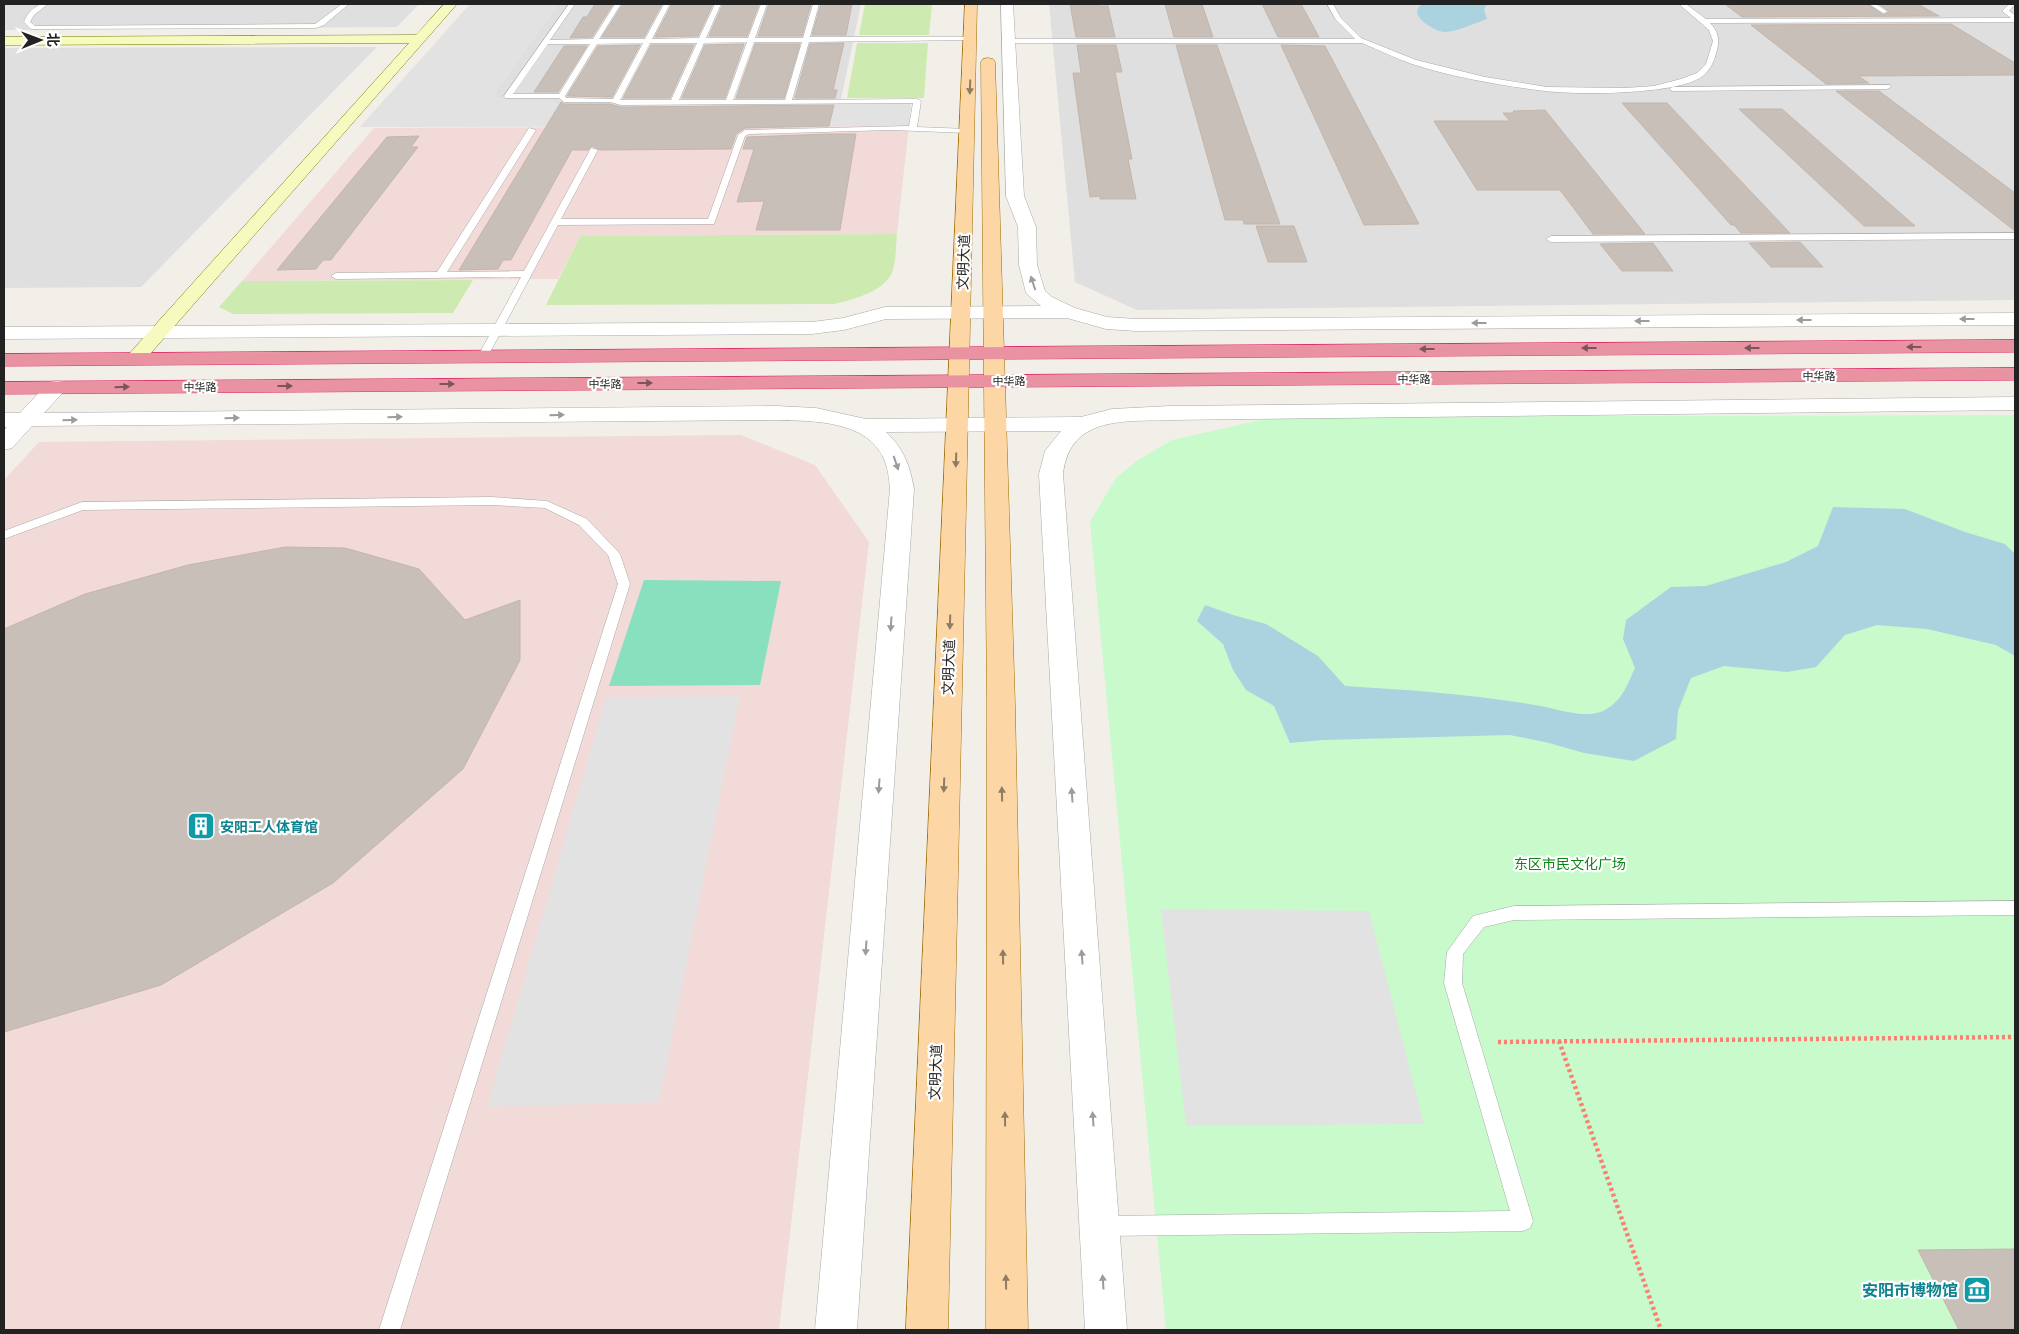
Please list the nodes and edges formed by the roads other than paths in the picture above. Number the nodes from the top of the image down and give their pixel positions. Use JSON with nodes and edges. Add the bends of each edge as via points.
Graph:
{"nodes":[{"id":1,"x":45,"y":4,"type":"edge"},
{"id":2,"x":346,"y":4,"type":"edge"},
{"id":3,"x":451,"y":4,"type":"edge"},
{"id":4,"x":572,"y":4,"type":"edge"},
{"id":5,"x":618,"y":4,"type":"edge"},
{"id":6,"x":667,"y":4,"type":"edge"},
{"id":7,"x":718,"y":4,"type":"edge"},
{"id":8,"x":764,"y":4,"type":"edge"},
{"id":9,"x":816,"y":4,"type":"edge"},
{"id":10,"x":972,"y":4,"type":"edge"},
{"id":11,"x":987,"y":4,"type":"edge"},
{"id":12,"x":1007,"y":4,"type":"edge"},
{"id":13,"x":1330,"y":4,"type":"edge"},
{"id":14,"x":1682,"y":4,"type":"edge"},
{"id":15,"x":1872,"y":4,"type":"edge"},
{"id":16,"x":2012,"y":4,"type":"edge"},
{"id":17,"x":1695,"y":12,"type":"junction"},
{"id":18,"x":1705,"y":12,"type":"dead end"},
{"id":19,"x":1865,"y":12,"type":"dead end"},
{"id":20,"x":1885,"y":12,"type":"junction"},
{"id":21,"x":1894,"y":12,"type":"dead end"},
{"id":22,"x":1996,"y":12,"type":"dead end"},
{"id":23,"x":2005,"y":12,"type":"junction"},
{"id":24,"x":2015,"y":19,"type":"edge"},
{"id":25,"x":1704,"y":21,"type":"junction"},
{"id":26,"x":1352,"y":33,"type":"junction"},
{"id":27,"x":1008,"y":37,"type":"junction"},
{"id":28,"x":971,"y":38,"type":"junction"},
{"id":29,"x":420,"y":39,"type":"junction"},
{"id":30,"x":806,"y":39,"type":"junction"},
{"id":31,"x":701,"y":40,"type":"junction"},
{"id":32,"x":751,"y":40,"type":"junction"},
{"id":33,"x":4,"y":41,"type":"edge"},
{"id":34,"x":648,"y":41,"type":"junction"},
{"id":35,"x":1362,"y":41,"type":"junction"},
{"id":36,"x":545,"y":42,"type":"junction"},
{"id":37,"x":595,"y":42,"type":"junction"},
{"id":38,"x":1887,"y":87,"type":"dead end"},
{"id":39,"x":1624,"y":90,"type":"junction"},
{"id":40,"x":561,"y":96,"type":"junction"},
{"id":41,"x":616,"y":101,"type":"junction"},
{"id":42,"x":674,"y":102,"type":"junction"},
{"id":43,"x":729,"y":102,"type":"junction"},
{"id":44,"x":788,"y":102,"type":"junction"},
{"id":45,"x":913,"y":129,"type":"junction"},
{"id":46,"x":532,"y":130,"type":"dead end"},
{"id":47,"x":968,"y":131,"type":"junction"},
{"id":48,"x":594,"y":150,"type":"dead end"},
{"id":49,"x":555,"y":222,"type":"junction"},
{"id":50,"x":2015,"y":236,"type":"edge"},
{"id":51,"x":1551,"y":239,"type":"dead end"},
{"id":52,"x":527,"y":274,"type":"junction"},
{"id":53,"x":440,"y":275,"type":"junction"},
{"id":54,"x":336,"y":276,"type":"dead end"},
{"id":55,"x":961,"y":312,"type":"junction"},
{"id":56,"x":993,"y":312,"type":"junction"},
{"id":57,"x":1068,"y":312,"type":"junction"},
{"id":58,"x":2015,"y":319,"type":"edge"},
{"id":59,"x":497,"y":330,"type":"junction"},
{"id":60,"x":160,"y":332,"type":"junction"},
{"id":61,"x":4,"y":333,"type":"edge"},
{"id":62,"x":2015,"y":346,"type":"edge"},
{"id":63,"x":960,"y":352,"type":"junction"},
{"id":64,"x":994,"y":352,"type":"junction"},
{"id":65,"x":483,"y":356,"type":"junction"},
{"id":66,"x":136,"y":358,"type":"junction"},
{"id":67,"x":4,"y":360,"type":"edge"},
{"id":68,"x":2015,"y":374,"type":"edge"},
{"id":69,"x":994,"y":380,"type":"junction"},
{"id":70,"x":959,"y":381,"type":"junction"},
{"id":71,"x":4,"y":388,"type":"edge"},
{"id":72,"x":57,"y":388,"type":"junction"},
{"id":73,"x":2015,"y":404,"type":"edge"},
{"id":74,"x":4,"y":420,"type":"edge"},
{"id":75,"x":26,"y":420,"type":"junction"},
{"id":76,"x":1082,"y":424,"type":"junction"},
{"id":77,"x":957,"y":425,"type":"junction"},
{"id":78,"x":995,"y":425,"type":"junction"},
{"id":79,"x":866,"y":426,"type":"junction"},
{"id":80,"x":4,"y":443,"type":"edge"},
{"id":81,"x":4,"y":535,"type":"edge"},
{"id":82,"x":2015,"y":908,"type":"edge"},
{"id":83,"x":1100,"y":1226,"type":"junction"},
{"id":84,"x":389,"y":1330,"type":"edge"},
{"id":85,"x":836,"y":1330,"type":"edge"},
{"id":86,"x":927,"y":1330,"type":"edge"},
{"id":87,"x":1007,"y":1330,"type":"edge"},
{"id":88,"x":1106,"y":1330,"type":"edge"}],
"edges":[{"from":1,"to":2,"type":"lane","via":[[32,12],[28,19],[33,28],[316,26]]},
{"from":3,"to":29,"type":"street"},
{"from":4,"to":36,"type":"lane"},
{"from":5,"to":37,"type":"lane"},
{"from":6,"to":34,"type":"lane"},
{"from":7,"to":31,"type":"lane"},
{"from":8,"to":32,"type":"lane"},
{"from":9,"to":30,"type":"lane"},
{"from":10,"to":28,"type":"main road","name":"文明大道"},
{"from":11,"to":56,"type":"main road","name":"文明大道"},
{"from":12,"to":27,"type":"street"},
{"from":13,"to":26,"type":"lane","via":[[1338,19]]},
{"from":14,"to":17,"type":"lane"},
{"from":15,"to":20,"type":"lane"},
{"from":16,"to":23,"type":"lane"},
{"from":17,"to":18,"type":"lane"},
{"from":17,"to":25,"type":"lane"},
{"from":19,"to":20,"type":"lane"},
{"from":20,"to":21,"type":"lane"},
{"from":22,"to":23,"type":"lane"},
{"from":23,"to":24,"type":"lane"},
{"from":24,"to":25,"type":"lane"},
{"from":25,"to":39,"type":"lane","via":[[1712,29],[1716,41],[1709,64],[1700,75],[1654,88]]},
{"from":26,"to":27,"type":"lane"},
{"from":26,"to":35,"type":"lane"},
{"from":27,"to":35,"type":"lane"},
{"from":57,"to":27,"type":"street","one_way":true,"via":[[1036,293],[1028,265],[1027,228],[1015,196]]},
{"from":28,"to":30,"type":"lane"},
{"from":28,"to":47,"type":"main road","name":"文明大道","one_way":true},
{"from":29,"to":33,"type":"street"},
{"from":29,"to":60,"type":"street"},
{"from":30,"to":32,"type":"lane"},
{"from":30,"to":44,"type":"lane"},
{"from":31,"to":32,"type":"lane"},
{"from":31,"to":34,"type":"lane"},
{"from":31,"to":42,"type":"lane"},
{"from":32,"to":43,"type":"lane"},
{"from":34,"to":37,"type":"lane"},
{"from":34,"to":41,"type":"lane"},
{"from":35,"to":39,"type":"lane","via":[[1414,62],[1485,79],[1547,89]]},
{"from":36,"to":37,"type":"lane"},
{"from":36,"to":40,"type":"lane","via":[[508,96]]},
{"from":37,"to":40,"type":"lane"},
{"from":38,"to":39,"type":"lane"},
{"from":40,"to":41,"type":"lane","via":[[564,100]]},
{"from":41,"to":42,"type":"lane"},
{"from":42,"to":43,"type":"lane"},
{"from":43,"to":44,"type":"lane"},
{"from":44,"to":45,"type":"lane","via":[[917,101]]},
{"from":45,"to":47,"type":"lane"},
{"from":45,"to":49,"type":"lane","via":[[748,132],[742,135],[711,222]]},
{"from":46,"to":53,"type":"lane"},
{"from":47,"to":55,"type":"main road","name":"文明大道"},
{"from":48,"to":49,"type":"lane"},
{"from":49,"to":52,"type":"lane"},
{"from":50,"to":51,"type":"lane"},
{"from":52,"to":53,"type":"lane"},
{"from":52,"to":59,"type":"lane"},
{"from":53,"to":54,"type":"lane"},
{"from":55,"to":56,"type":"street"},
{"from":55,"to":59,"type":"street","via":[[885,313],[844,324],[812,328]]},
{"from":55,"to":63,"type":"main road","name":"文明大道"},
{"from":56,"to":57,"type":"street"},
{"from":56,"to":64,"type":"main road","name":"文明大道"},
{"from":58,"to":57,"type":"street","one_way":true,"via":[[1136,325],[1106,323]]},
{"from":59,"to":60,"type":"street"},
{"from":59,"to":65,"type":"lane"},
{"from":60,"to":61,"type":"street"},
{"from":60,"to":66,"type":"street"},
{"from":62,"to":64,"type":"highway","one_way":true},
{"from":63,"to":64,"type":"highway"},
{"from":63,"to":65,"type":"highway"},
{"from":63,"to":70,"type":"main road","name":"文明大道"},
{"from":64,"to":69,"type":"main road","name":"文明大道"},
{"from":65,"to":66,"type":"highway"},
{"from":66,"to":67,"type":"highway"},
{"from":68,"to":69,"type":"highway","name":"中华路"},
{"from":69,"to":70,"type":"highway","name":"中华路"},
{"from":69,"to":78,"type":"main road","name":"文明大道"},
{"from":72,"to":70,"type":"highway","name":"中华路","one_way":true},
{"from":70,"to":77,"type":"main road","name":"文明大道"},
{"from":71,"to":72,"type":"highway","name":"中华路"},
{"from":72,"to":75,"type":"street"},
{"from":73,"to":76,"type":"street","via":[[1170,413],[1112,416]]},
{"from":74,"to":75,"type":"street"},
{"from":75,"to":79,"type":"street","one_way":true,"via":[[777,413],[816,415]]},
{"from":75,"to":80,"type":"street"},
{"from":76,"to":78,"type":"street"},
{"from":83,"to":76,"type":"street","one_way":true,"via":[[1051,474],[1052,460],[1063,439]]},
{"from":77,"to":78,"type":"street"},
{"from":77,"to":79,"type":"street"},
{"from":77,"to":86,"type":"main road","name":"文明大道","one_way":true},
{"from":87,"to":78,"type":"main road","name":"文明大道","one_way":true},
{"from":79,"to":85,"type":"street","one_way":true,"via":[[892,449],[902,489]]},
{"from":81,"to":84,"type":"lane","via":[[82,506],[492,501],[547,505],[583,522],[614,554],[624,584]]},
{"from":82,"to":83,"type":"lane","via":[[1514,913],[1479,921],[1455,952],[1453,983],[1523,1221]]},
{"from":88,"to":83,"type":"street","one_way":true}]}
